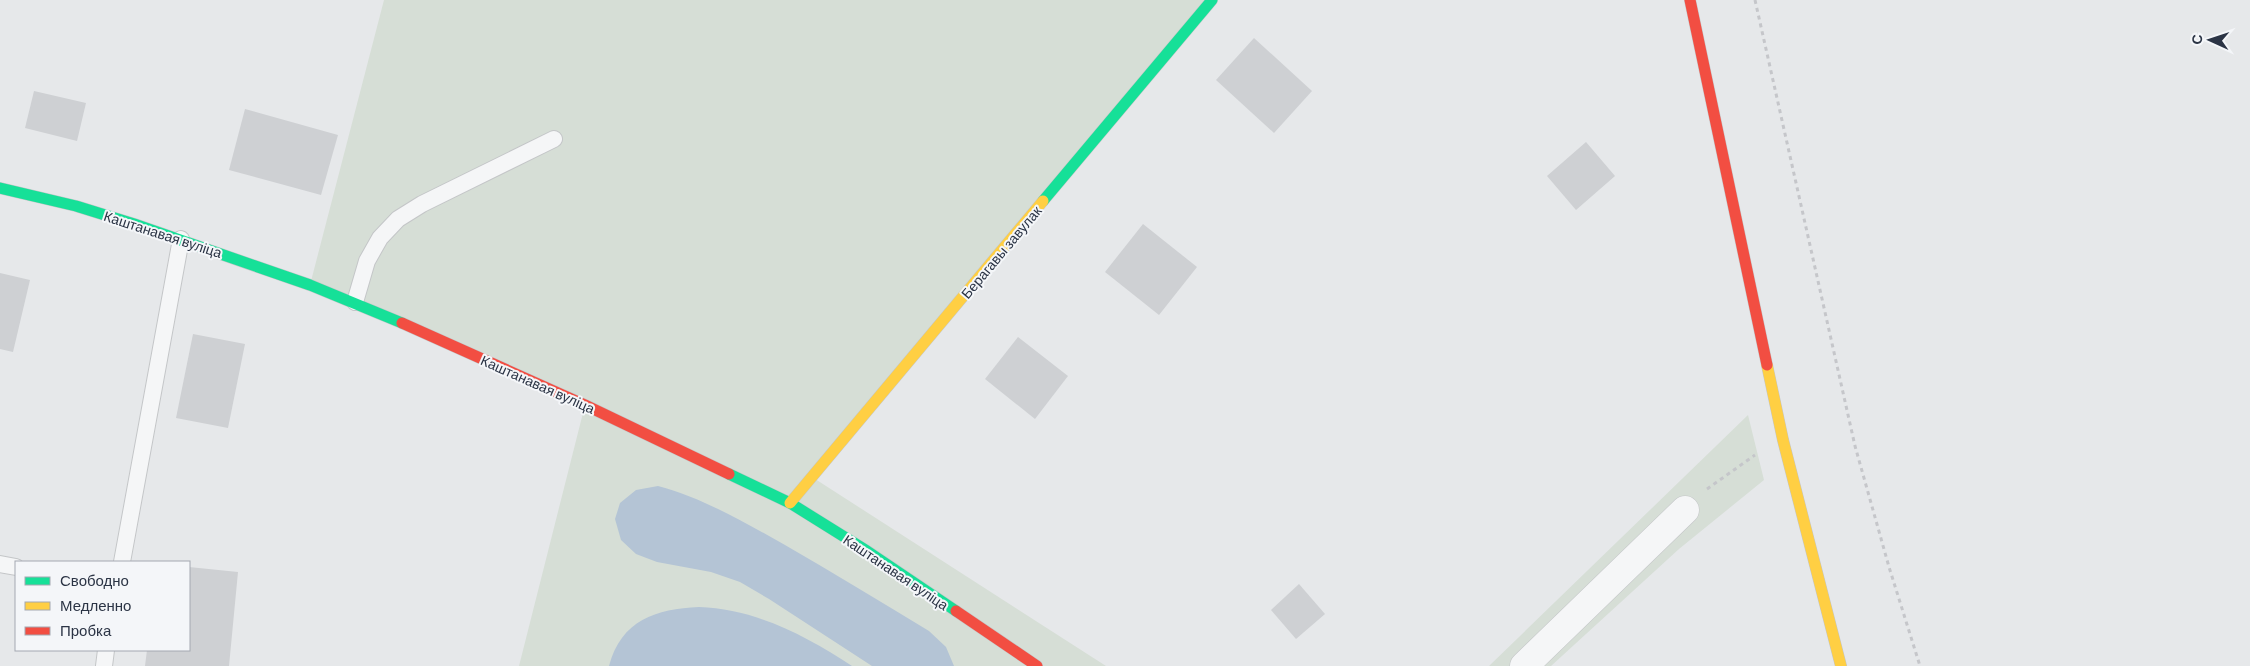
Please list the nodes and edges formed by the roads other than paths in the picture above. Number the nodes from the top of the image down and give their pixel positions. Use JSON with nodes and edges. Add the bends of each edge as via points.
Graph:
{"nodes":[{"id":1,"x":1212,"y":0,"type":"edge"},
{"id":2,"x":1690,"y":0,"type":"edge"},
{"id":3,"x":554,"y":139,"type":"dead end"},
{"id":4,"x":0,"y":188,"type":"edge"},
{"id":5,"x":181,"y":239,"type":"junction"},
{"id":6,"x":355,"y":302,"type":"junction"},
{"id":7,"x":790,"y":503,"type":"junction"},
{"id":8,"x":1685,"y":510,"type":"road end"},
{"id":9,"x":122,"y":561,"type":"edge"},
{"id":10,"x":0,"y":564,"type":"edge"},
{"id":11,"x":15,"y":567,"type":"edge"},
{"id":12,"x":106,"y":651,"type":"edge"},
{"id":13,"x":104,"y":666,"type":"edge"},
{"id":14,"x":1037,"y":666,"type":"edge"},
{"id":15,"x":1524,"y":666,"type":"edge"},
{"id":16,"x":1841,"y":666,"type":"edge"}],
"edges":[{"from":1,"to":7,"type":"street","name":"Берагавы завулак"},
{"from":2,"to":16,"type":"street","via":[[1784,440]]},
{"from":3,"to":6,"type":"lane","via":[[398,219],[380,238],[367,261]]},
{"from":4,"to":5,"type":"street","name":"Каштанавая вуліца","via":[[76,206]]},
{"from":5,"to":6,"type":"street","name":"Каштанавая вуліца"},
{"from":5,"to":9,"type":"lane"},
{"from":6,"to":7,"type":"street","name":"Каштанавая вуліца","via":[[585,405]]},
{"from":7,"to":14,"type":"street","name":"Каштанавая вуліца"},
{"from":8,"to":15,"type":"street"},
{"from":10,"to":11,"type":"lane"},
{"from":12,"to":13,"type":"lane"}]}
